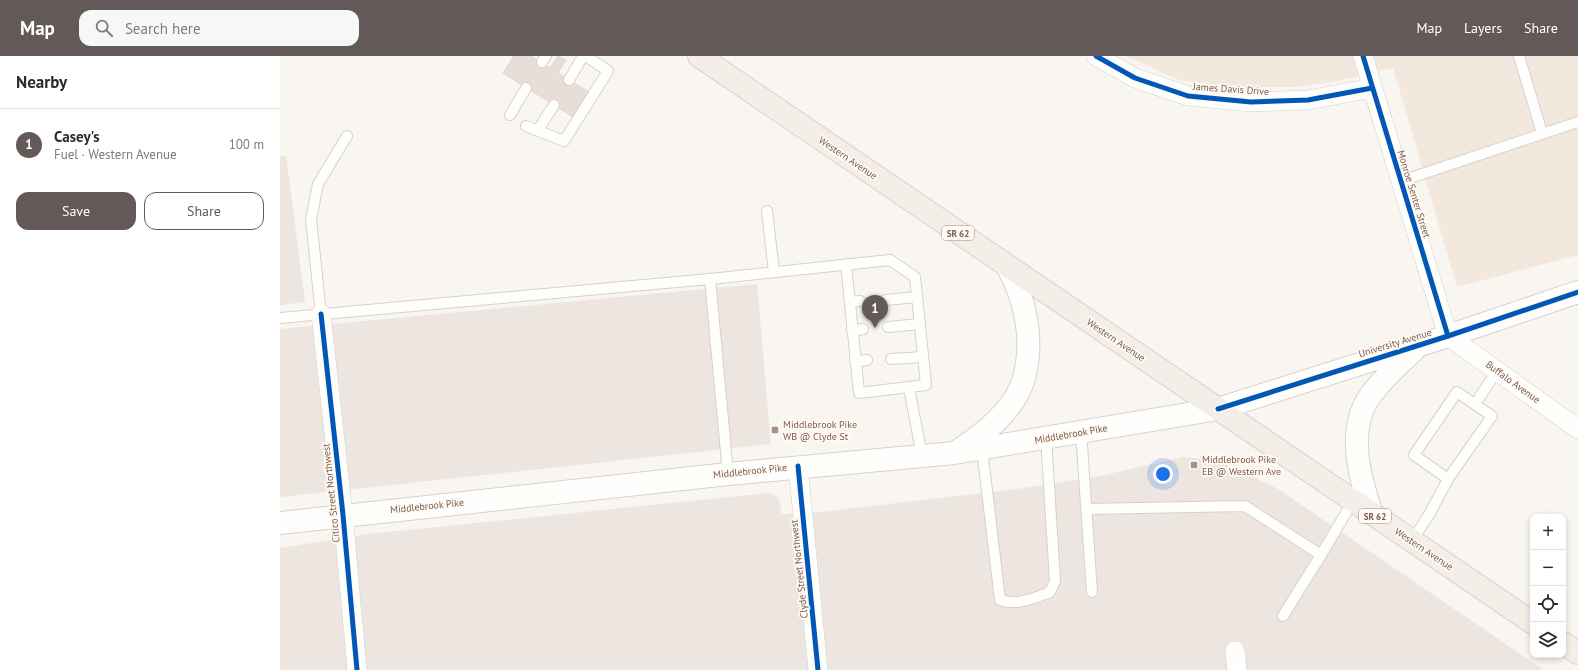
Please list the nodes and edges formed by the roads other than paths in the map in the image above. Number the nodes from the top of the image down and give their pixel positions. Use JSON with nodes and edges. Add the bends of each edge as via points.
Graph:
{"nodes":[{"id":1,"x":583,"y":56,"type":"edge"},
{"id":2,"x":586,"y":56,"type":"edge"},
{"id":3,"x":699,"y":56,"type":"edge"},
{"id":4,"x":1096,"y":56,"type":"edge"},
{"id":5,"x":1363,"y":56,"type":"edge"},
{"id":6,"x":1519,"y":56,"type":"edge"},
{"id":7,"x":569,"y":80,"type":"dead end"},
{"id":8,"x":526,"y":88,"type":"dead end"},
{"id":9,"x":1372,"y":88,"type":"junction"},
{"id":10,"x":554,"y":105,"type":"dead end"},
{"id":11,"x":510,"y":115,"type":"dead end"},
{"id":12,"x":1578,"y":122,"type":"edge"},
{"id":13,"x":526,"y":126,"type":"dead end"},
{"id":14,"x":538,"y":130,"type":"junction"},
{"id":15,"x":1542,"y":133,"type":"junction"},
{"id":16,"x":347,"y":136,"type":"dead end"},
{"id":17,"x":1401,"y":180,"type":"junction"},
{"id":18,"x":767,"y":211,"type":"dead end"},
{"id":19,"x":846,"y":264,"type":"junction"},
{"id":20,"x":1007,"y":266,"type":"junction"},
{"id":21,"x":774,"y":272,"type":"junction"},
{"id":22,"x":710,"y":279,"type":"junction"},
{"id":23,"x":1578,"y":292,"type":"edge"},
{"id":24,"x":917,"y":297,"type":"junction"},
{"id":25,"x":886,"y":300,"type":"dead end"},
{"id":26,"x":321,"y":314,"type":"junction"},
{"id":27,"x":280,"y":318,"type":"edge"},
{"id":28,"x":920,"y":324,"type":"junction"},
{"id":29,"x":888,"y":327,"type":"dead end"},
{"id":30,"x":863,"y":329,"type":"dead end"},
{"id":31,"x":852,"y":331,"type":"junction"},
{"id":32,"x":1448,"y":336,"type":"junction"},
{"id":33,"x":1417,"y":346,"type":"junction"},
{"id":34,"x":923,"y":357,"type":"junction"},
{"id":35,"x":891,"y":359,"type":"dead end"},
{"id":36,"x":867,"y":360,"type":"dead end"},
{"id":37,"x":855,"y":361,"type":"junction"},
{"id":38,"x":1497,"y":371,"type":"junction"},
{"id":39,"x":909,"y":388,"type":"junction"},
{"id":40,"x":1475,"y":404,"type":"junction"},
{"id":41,"x":1218,"y":409,"type":"junction"},
{"id":42,"x":1578,"y":429,"type":"edge"},
{"id":43,"x":1081,"y":431,"type":"junction"},
{"id":44,"x":1046,"y":438,"type":"junction"},
{"id":45,"x":982,"y":449,"type":"junction"},
{"id":46,"x":954,"y":453,"type":"junction"},
{"id":47,"x":922,"y":456,"type":"junction"},
{"id":48,"x":798,"y":466,"type":"junction"},
{"id":49,"x":728,"y":474,"type":"junction"},
{"id":50,"x":1448,"y":479,"type":"junction"},
{"id":51,"x":1353,"y":501,"type":"junction"},
{"id":52,"x":1087,"y":509,"type":"junction"},
{"id":53,"x":1372,"y":514,"type":"junction"},
{"id":54,"x":343,"y":515,"type":"junction"},
{"id":55,"x":280,"y":523,"type":"edge"},
{"id":56,"x":1412,"y":541,"type":"junction"},
{"id":57,"x":1321,"y":555,"type":"junction"},
{"id":58,"x":1092,"y":592,"type":"dead end"},
{"id":59,"x":1283,"y":616,"type":"dead end"},
{"id":60,"x":1532,"y":622,"type":"edge"},
{"id":61,"x":1566,"y":645,"type":"edge"},
{"id":62,"x":1235,"y":651,"type":"dead end"},
{"id":63,"x":1578,"y":653,"type":"edge"},
{"id":64,"x":357,"y":670,"type":"edge"},
{"id":65,"x":818,"y":670,"type":"edge"},
{"id":66,"x":1237,"y":670,"type":"edge"}],
"edges":[{"from":1,"to":7,"type":"lane"},
{"from":2,"to":14,"type":"lane","via":[[608,71],[564,141]]},
{"from":3,"to":20,"type":"main road","name":"Western Avenue","number":"SR 62"},
{"from":4,"to":9,"type":"street","name":"James Davis Drive","via":[[1135,78],[1188,96],[1250,102],[1308,100]]},
{"from":5,"to":9,"type":"street","name":"Monroe Senter Street"},
{"from":6,"to":15,"type":"lane"},
{"from":8,"to":11,"type":"lane"},
{"from":9,"to":17,"type":"street","name":"Monroe Senter Street"},
{"from":10,"to":14,"type":"lane"},
{"from":12,"to":15,"type":"lane"},
{"from":13,"to":14,"type":"lane"},
{"from":15,"to":17,"type":"lane"},
{"from":16,"to":26,"type":"lane","via":[[318,184],[311,219]]},
{"from":17,"to":32,"type":"street","name":"Monroe Senter Street"},
{"from":18,"to":21,"type":"lane"},
{"from":19,"to":21,"type":"lane"},
{"from":19,"to":24,"type":"lane","via":[[890,260],[915,277]]},
{"from":19,"to":31,"type":"lane","via":[[855,302]]},
{"from":20,"to":41,"type":"main road","name":"Western Avenue","number":"SR 62"},
{"from":20,"to":46,"type":"main road","via":[[1015,279],[1027,323],[1028,345],[1024,379],[1001,416],[989,429]]},
{"from":21,"to":22,"type":"lane"},
{"from":22,"to":26,"type":"lane"},
{"from":22,"to":49,"type":"lane"},
{"from":23,"to":32,"type":"main road","name":"University Avenue"},
{"from":24,"to":25,"type":"lane"},
{"from":24,"to":28,"type":"lane"},
{"from":26,"to":27,"type":"lane"},
{"from":26,"to":54,"type":"street","name":"Citico Street Northwest"},
{"from":28,"to":29,"type":"lane"},
{"from":28,"to":34,"type":"lane"},
{"from":30,"to":31,"type":"lane"},
{"from":31,"to":37,"type":"lane"},
{"from":32,"to":33,"type":"main road","name":"University Avenue"},
{"from":32,"to":38,"type":"street","name":"Buffalo Avenue"},
{"from":33,"to":41,"type":"main road","name":"University Avenue"},
{"from":33,"to":53,"type":"main road","via":[[1377,387],[1361,416],[1357,435],[1358,460],[1361,484]]},
{"from":34,"to":35,"type":"lane"},
{"from":34,"to":39,"type":"lane","via":[[926,385]]},
{"from":36,"to":37,"type":"lane"},
{"from":37,"to":39,"type":"lane","via":[[858,393]]},
{"from":38,"to":40,"type":"lane"},
{"from":38,"to":42,"type":"street","name":"Buffalo Avenue"},
{"from":39,"to":47,"type":"lane"},
{"from":40,"to":50,"type":"lane","via":[[1492,416]]},
{"from":40,"to":50,"type":"lane","via":[[1457,392],[1414,455]]},
{"from":41,"to":43,"type":"main road","name":"Middlebrook Pike"},
{"from":41,"to":51,"type":"main road","name":"Western Avenue","number":"SR 62"},
{"from":43,"to":44,"type":"main road","name":"Middlebrook Pike"},
{"from":43,"to":52,"type":"lane"},
{"from":44,"to":45,"type":"main road","name":"Middlebrook Pike"},
{"from":44,"to":45,"type":"lane","via":[[1055,581],[1050,592],[1030,600],[1000,600]]},
{"from":45,"to":46,"type":"main road","name":"Middlebrook Pike"},
{"from":46,"to":47,"type":"main road","name":"Middlebrook Pike"},
{"from":47,"to":48,"type":"main road","name":"Middlebrook Pike"},
{"from":48,"to":49,"type":"main road","name":"Middlebrook Pike"},
{"from":48,"to":65,"type":"street","name":"Clyde Street Northwest"},
{"from":49,"to":54,"type":"main road","name":"Middlebrook Pike"},
{"from":50,"to":56,"type":"lane"},
{"from":51,"to":53,"type":"main road","name":"Western Avenue","number":"SR 62"},
{"from":51,"to":57,"type":"lane"},
{"from":52,"to":57,"type":"lane","via":[[1245,506]]},
{"from":52,"to":58,"type":"lane"},
{"from":53,"to":56,"type":"main road","name":"Western Avenue","number":"SR 62"},
{"from":54,"to":55,"type":"main road","name":"Middlebrook Pike"},
{"from":54,"to":64,"type":"street","name":"Citico Street Northwest"},
{"from":56,"to":60,"type":"main road","name":"Western Avenue","number":"SR 62"},
{"from":57,"to":59,"type":"lane"},
{"from":61,"to":63,"type":"main road"},
{"from":62,"to":66,"type":"street"}]}
